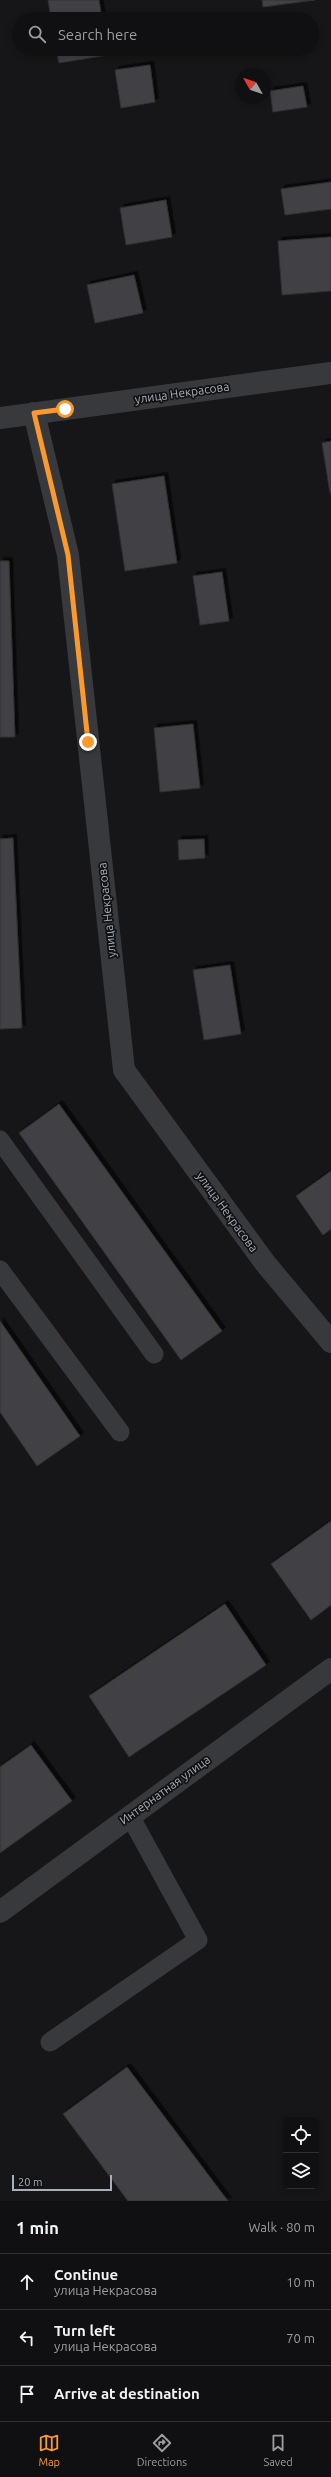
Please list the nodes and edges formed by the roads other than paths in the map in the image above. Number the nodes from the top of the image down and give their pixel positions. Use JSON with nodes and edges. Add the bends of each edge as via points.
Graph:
{"nodes":[{"id":1,"x":331,"y":373,"type":"edge"},
{"id":2,"x":34,"y":413,"type":"junction"},
{"id":3,"x":0,"y":418,"type":"edge"},
{"id":4,"x":0,"y":1140,"type":"edge"},
{"id":5,"x":0,"y":1270,"type":"edge"},
{"id":6,"x":331,"y":1342,"type":"edge"},
{"id":7,"x":154,"y":1354,"type":"dead end"},
{"id":8,"x":120,"y":1432,"type":"dead end"},
{"id":9,"x":331,"y":1669,"type":"edge"},
{"id":10,"x":130,"y":1816,"type":"junction"},
{"id":11,"x":0,"y":1912,"type":"edge"},
{"id":12,"x":50,"y":2042,"type":"dead end"}],
"edges":[{"from":1,"to":2,"type":"street","name":"улица Некрасова"},
{"from":2,"to":3,"type":"street","name":"улица Некрасова"},
{"from":2,"to":6,"type":"street","name":"улица Некрасова","via":[[68,555],[124,1070],[264,1263]]},
{"from":4,"to":7,"type":"lane"},
{"from":5,"to":8,"type":"lane"},
{"from":9,"to":10,"type":"street","name":"Интернатная улица"},
{"from":10,"to":11,"type":"street","name":"Интернатная улица"},
{"from":10,"to":12,"type":"lane","via":[[198,1940]]}]}
